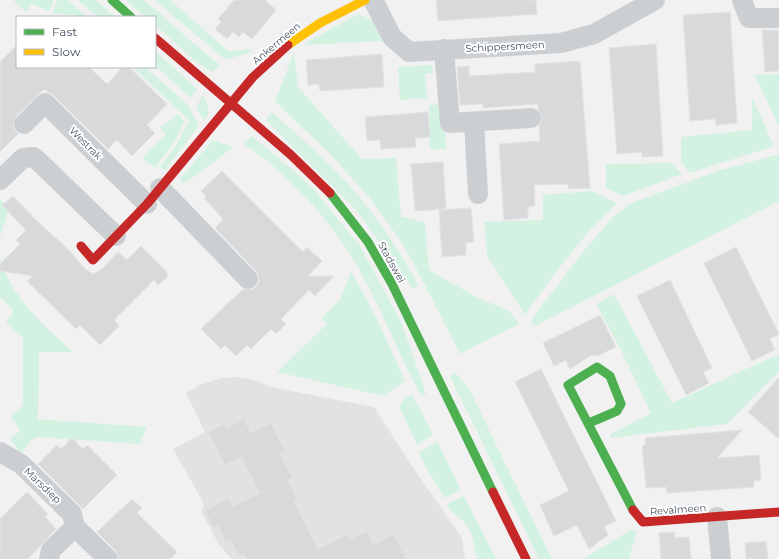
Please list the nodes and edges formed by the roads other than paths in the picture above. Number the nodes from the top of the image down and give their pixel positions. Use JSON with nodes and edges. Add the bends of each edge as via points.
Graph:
{"nodes":[{"id":1,"x":112,"y":0,"type":"edge"},
{"id":2,"x":365,"y":0,"type":"edge"},
{"id":3,"x":373,"y":0,"type":"edge"},
{"id":4,"x":655,"y":0,"type":"edge"},
{"id":5,"x":742,"y":0,"type":"edge"},
{"id":6,"x":130,"y":16,"type":"edge"},
{"id":7,"x":779,"y":18,"type":"edge"},
{"id":8,"x":156,"y":39,"type":"edge"},
{"id":9,"x":444,"y":49,"type":"junction"},
{"id":10,"x":230,"y":103,"type":"junction"},
{"id":11,"x":531,"y":118,"type":"dead end"},
{"id":12,"x":474,"y":122,"type":"junction"},
{"id":13,"x":24,"y":124,"type":"dead end"},
{"id":14,"x":0,"y":180,"type":"edge"},
{"id":15,"x":160,"y":188,"type":"junction"},
{"id":16,"x":478,"y":194,"type":"dead end"},
{"id":17,"x":147,"y":204,"type":"junction"},
{"id":18,"x":116,"y":236,"type":"junction"},
{"id":19,"x":81,"y":246,"type":"dead end"},
{"id":20,"x":248,"y":278,"type":"dead end"},
{"id":21,"x":589,"y":423,"type":"junction"},
{"id":22,"x":0,"y":452,"type":"edge"},
{"id":23,"x":779,"y":512,"type":"edge"},
{"id":24,"x":717,"y":517,"type":"junction"},
{"id":25,"x":75,"y":527,"type":"junction"},
{"id":26,"x":49,"y":559,"type":"edge"},
{"id":27,"x":108,"y":559,"type":"edge"},
{"id":28,"x":526,"y":559,"type":"edge"},
{"id":29,"x":721,"y":559,"type":"edge"}],
"edges":[{"from":1,"to":6,"type":"street"},
{"from":2,"to":10,"type":"street","name":"Ankermeen","via":[[296,38],[252,77]]},
{"from":3,"to":9,"type":"street","name":"Schippersmeen","via":[[392,37],[409,52]]},
{"from":4,"to":9,"type":"street","name":"Schippersmeen","via":[[594,34],[561,43]]},
{"from":5,"to":7,"type":"street","via":[[749,18]]},
{"from":8,"to":10,"type":"street","name":"Stadswei"},
{"from":9,"to":12,"type":"street","via":[[450,124]]},
{"from":10,"to":15,"type":"street"},
{"from":10,"to":28,"type":"street","name":"Stadswei","via":[[310,172],[341,206],[368,242],[392,284]]},
{"from":11,"to":12,"type":"street"},
{"from":12,"to":16,"type":"street"},
{"from":13,"to":17,"type":"street","name":"Westrak","via":[[45,103]]},
{"from":14,"to":18,"type":"street","via":[[23,158],[34,157]]},
{"from":15,"to":17,"type":"street"},
{"from":15,"to":20,"type":"street"},
{"from":17,"to":18,"type":"street"},
{"from":18,"to":19,"type":"street","via":[[93,260]]},
{"from":21,"to":21,"type":"street","name":"Revalmeen","via":[[616,411],[621,404],[610,376],[597,366],[568,385]]},
{"from":21,"to":24,"type":"street","name":"Revalmeen","via":[[629,505],[643,522]]},
{"from":22,"to":25,"type":"street","name":"Marsdiep","via":[[21,464],[72,514]]},
{"from":23,"to":24,"type":"street","name":"Revalmeen"},
{"from":24,"to":29,"type":"street"},
{"from":25,"to":26,"type":"street","via":[[51,550]]},
{"from":25,"to":27,"type":"street","name":"Marsdiep"}]}
